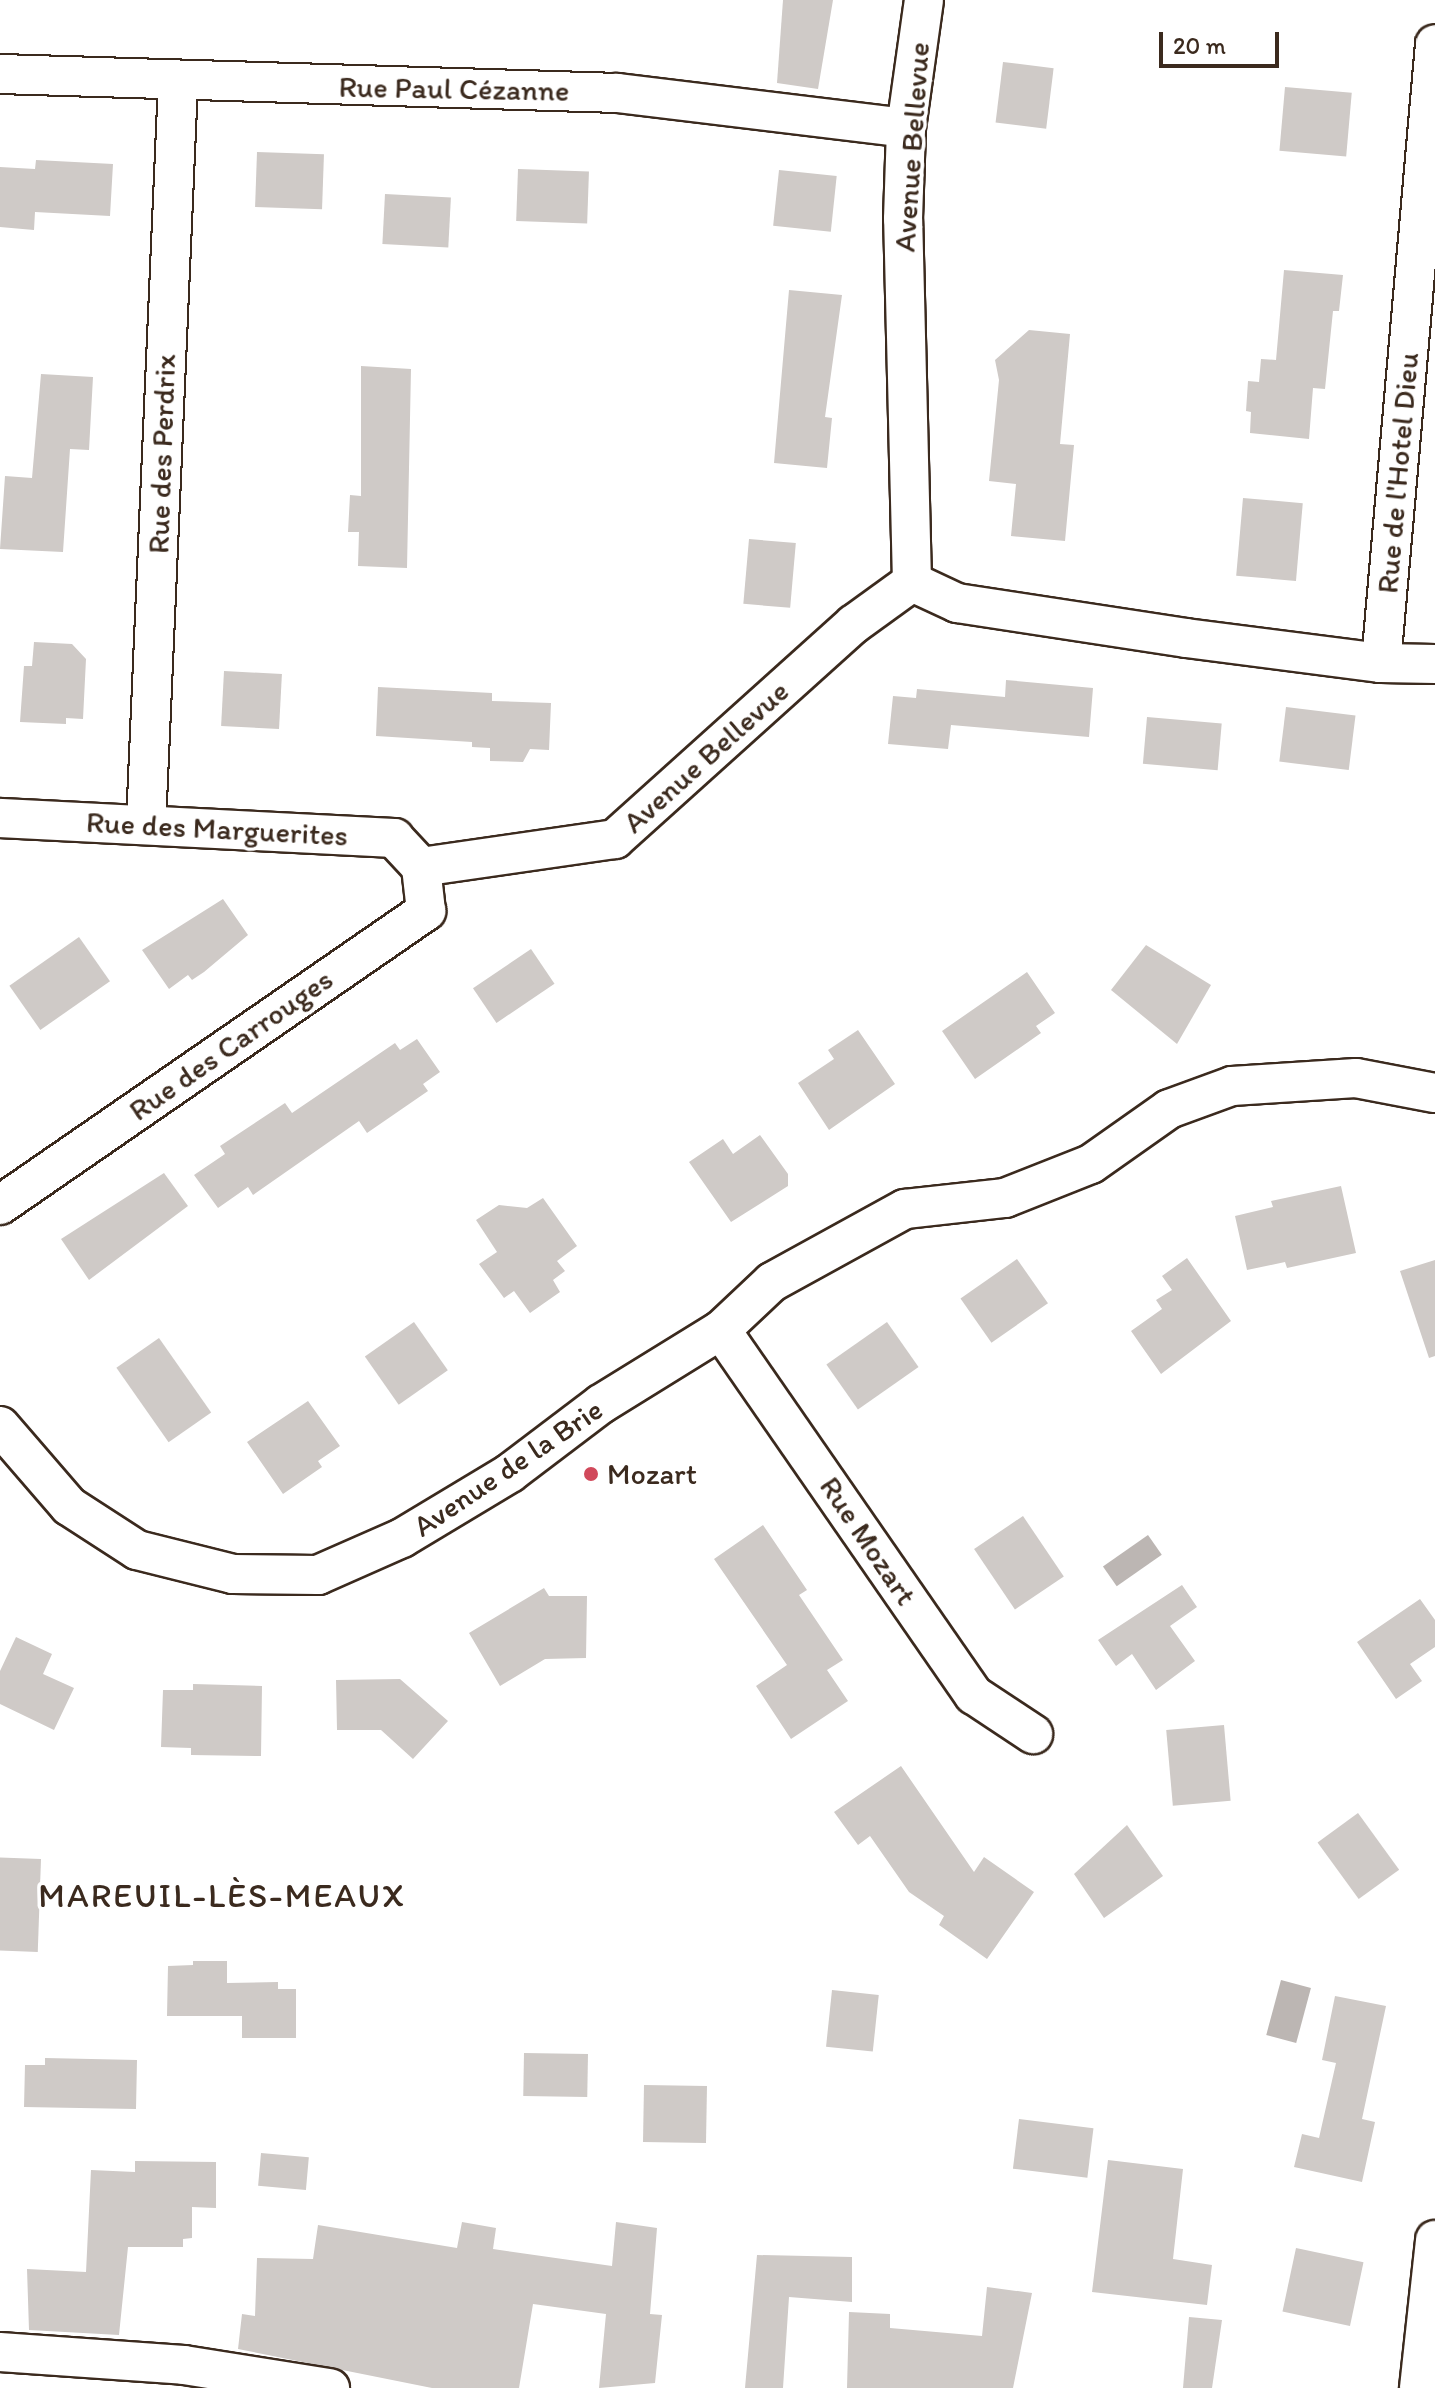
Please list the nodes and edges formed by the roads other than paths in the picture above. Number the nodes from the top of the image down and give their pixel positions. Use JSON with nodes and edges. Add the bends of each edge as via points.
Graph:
{"nodes":[{"id":1,"x":924,"y":0,"type":"edge"},
{"id":2,"x":1435,"y":44,"type":"edge"},
{"id":3,"x":0,"y":74,"type":"edge"},
{"id":4,"x":178,"y":82,"type":"junction"},
{"id":5,"x":906,"y":128,"type":"junction"},
{"id":6,"x":912,"y":582,"type":"junction"},
{"id":7,"x":1381,"y":663,"type":"junction"},
{"id":8,"x":1435,"y":664,"type":"edge"},
{"id":9,"x":0,"y":818,"type":"edge"},
{"id":10,"x":146,"y":825,"type":"junction"},
{"id":11,"x":421,"y":867,"type":"junction"},
{"id":12,"x":1435,"y":1093,"type":"edge"},
{"id":13,"x":0,"y":1205,"type":"edge"},
{"id":14,"x":721,"y":1330,"type":"junction"},
{"id":15,"x":6,"y":1447,"type":"edge"},
{"id":16,"x":1033,"y":1734,"type":"dead end"},
{"id":17,"x":1435,"y":2240,"type":"edge"},
{"id":18,"x":0,"y":2352,"type":"edge"},
{"id":19,"x":330,"y":2388,"type":"edge"},
{"id":20,"x":1419,"y":2388,"type":"edge"}],
"edges":[{"from":1,"to":5,"type":"street","name":"Avenue Bellevue"},
{"from":2,"to":7,"type":"street","name":"Rue de l'Hotel Dieu"},
{"from":3,"to":4,"type":"street","name":"Rue Paul Cézanne"},
{"from":4,"to":5,"type":"street","name":"Rue Paul Cézanne","via":[[617,93]]},
{"from":4,"to":10,"type":"street","name":"Rue des Perdrix"},
{"from":5,"to":6,"type":"street","name":"Avenue Bellevue","via":[[903,362]]},
{"from":6,"to":7,"type":"street","via":[[957,603]]},
{"from":6,"to":11,"type":"street","name":"Avenue Bellevue","via":[[854,624],[615,839]]},
{"from":7,"to":8,"type":"street"},
{"from":9,"to":10,"type":"street","name":"Rue des Marguerites"},
{"from":10,"to":11,"type":"street","name":"Rue des Marguerites","via":[[394,838]]},
{"from":11,"to":13,"type":"street","name":"Rue des Carrouges","via":[[426,911]]},
{"from":12,"to":14,"type":"street","name":"Avenue de la Brie","via":[[1356,1078],[1232,1086],[1169,1109],[1091,1164],[1005,1198],[905,1209],[772,1282]]},
{"from":14,"to":15,"type":"street","name":"Avenue de la Brie","via":[[601,1404],[469,1498],[402,1538],[318,1575],[233,1574],[137,1550],[69,1506]]},
{"from":14,"to":16,"type":"street","name":"Rue Mozart","via":[[974,1695]]},
{"from":17,"to":20,"type":"street"},
{"from":18,"to":19,"type":"street","via":[[184,2365]]}]}
